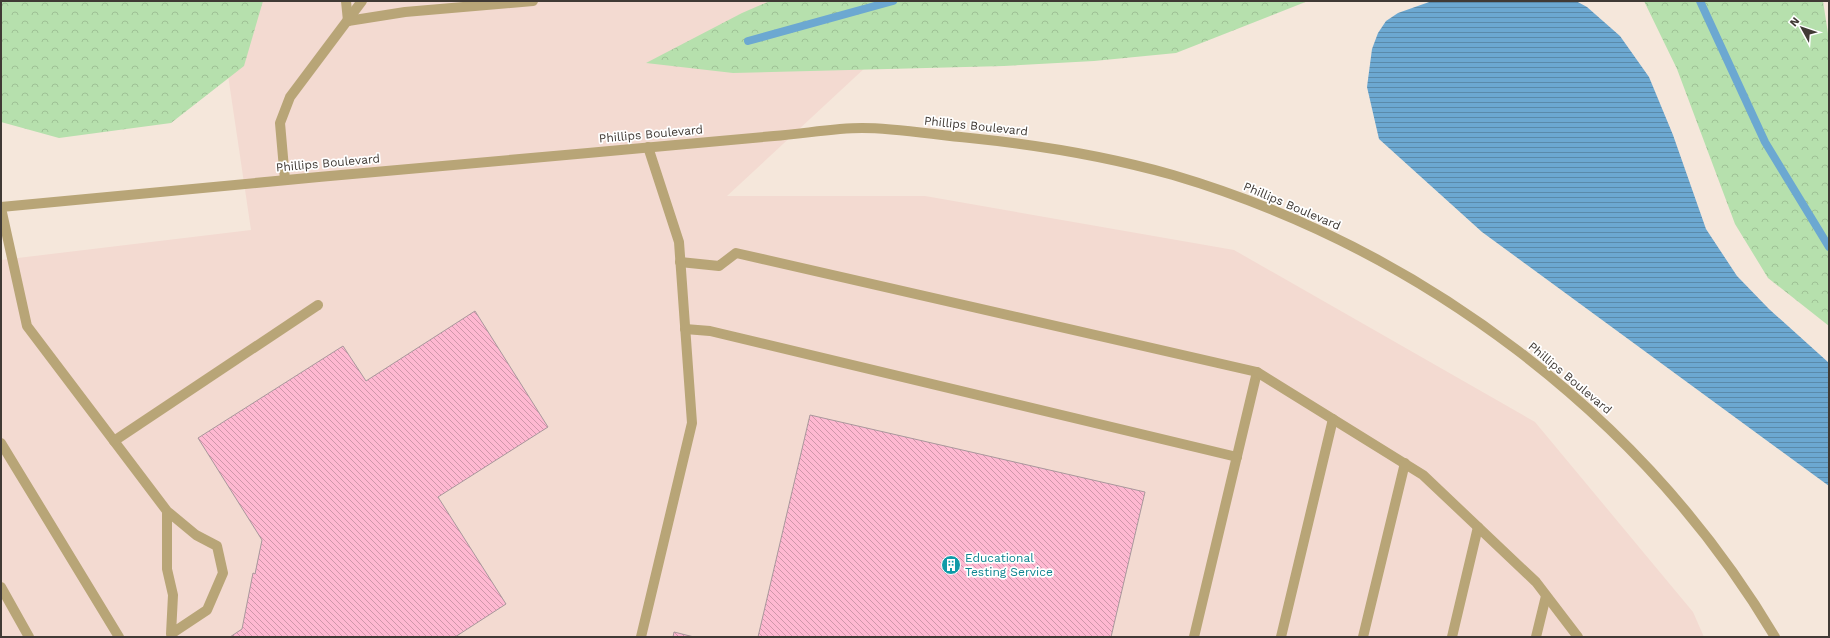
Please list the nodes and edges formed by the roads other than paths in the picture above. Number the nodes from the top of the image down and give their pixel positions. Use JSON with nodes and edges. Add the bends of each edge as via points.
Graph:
{"nodes":[{"id":1,"x":346,"y":1,"type":"edge"},
{"id":2,"x":362,"y":1,"type":"edge"},
{"id":3,"x":533,"y":1,"type":"edge"},
{"id":4,"x":348,"y":21,"type":"junction"},
{"id":5,"x":648,"y":147,"type":"junction"},
{"id":6,"x":285,"y":180,"type":"junction"},
{"id":7,"x":1,"y":208,"type":"edge"},
{"id":8,"x":680,"y":262,"type":"junction"},
{"id":9,"x":318,"y":305,"type":"dead end"},
{"id":10,"x":685,"y":329,"type":"junction"},
{"id":11,"x":1257,"y":372,"type":"junction"},
{"id":12,"x":1333,"y":419,"type":"junction"},
{"id":13,"x":114,"y":441,"type":"junction"},
{"id":14,"x":1,"y":443,"type":"edge"},
{"id":15,"x":1237,"y":457,"type":"junction"},
{"id":16,"x":1405,"y":463,"type":"junction"},
{"id":17,"x":167,"y":511,"type":"junction"},
{"id":18,"x":1478,"y":527,"type":"junction"},
{"id":19,"x":1,"y":587,"type":"edge"},
{"id":20,"x":1546,"y":596,"type":"junction"},
{"id":21,"x":168,"y":635,"type":"edge"},
{"id":22,"x":30,"y":637,"type":"edge"},
{"id":23,"x":119,"y":637,"type":"edge"},
{"id":24,"x":641,"y":637,"type":"edge"},
{"id":25,"x":1194,"y":637,"type":"edge"},
{"id":26,"x":1281,"y":637,"type":"edge"},
{"id":27,"x":1363,"y":637,"type":"edge"},
{"id":28,"x":1452,"y":637,"type":"edge"},
{"id":29,"x":1536,"y":637,"type":"edge"},
{"id":30,"x":1578,"y":637,"type":"edge"},
{"id":31,"x":1775,"y":637,"type":"edge"}],
"edges":[{"from":1,"to":4,"type":"street"},
{"from":2,"to":4,"type":"street"},
{"from":3,"to":4,"type":"street","via":[[405,12]]},
{"from":4,"to":6,"type":"street","via":[[290,97],[280,123]]},
{"from":5,"to":6,"type":"street","name":"Phillips Boulevard"},
{"from":5,"to":8,"type":"street","via":[[679,242]]},
{"from":5,"to":31,"type":"street","name":"Phillips Boulevard","via":[[863,128],[940,135],[1030,144],[1103,158],[1173,176],[1260,205],[1344,242],[1424,286],[1500,337],[1558,382],[1612,431],[1663,484],[1720,555]]},
{"from":6,"to":7,"type":"street","name":"Phillips Boulevard"},
{"from":7,"to":13,"type":"street","via":[[26,326]]},
{"from":8,"to":10,"type":"street"},
{"from":8,"to":11,"type":"street","via":[[719,266],[736,253]]},
{"from":9,"to":13,"type":"street"},
{"from":10,"to":15,"type":"street","via":[[710,331]]},
{"from":10,"to":24,"type":"street","via":[[692,423]]},
{"from":11,"to":12,"type":"street"},
{"from":11,"to":15,"type":"street"},
{"from":12,"to":16,"type":"street"},
{"from":12,"to":26,"type":"street"},
{"from":13,"to":17,"type":"street"},
{"from":14,"to":23,"type":"street"},
{"from":15,"to":25,"type":"street"},
{"from":16,"to":18,"type":"street","via":[[1423,475]]},
{"from":16,"to":27,"type":"street"},
{"from":17,"to":21,"type":"street","via":[[167,568],[173,595]]},
{"from":17,"to":21,"type":"street","via":[[196,535],[217,546],[223,573],[207,610]]},
{"from":18,"to":20,"type":"street","via":[[1536,582]]},
{"from":18,"to":28,"type":"street"},
{"from":19,"to":22,"type":"street"},
{"from":20,"to":29,"type":"street"},
{"from":20,"to":30,"type":"street"}]}
